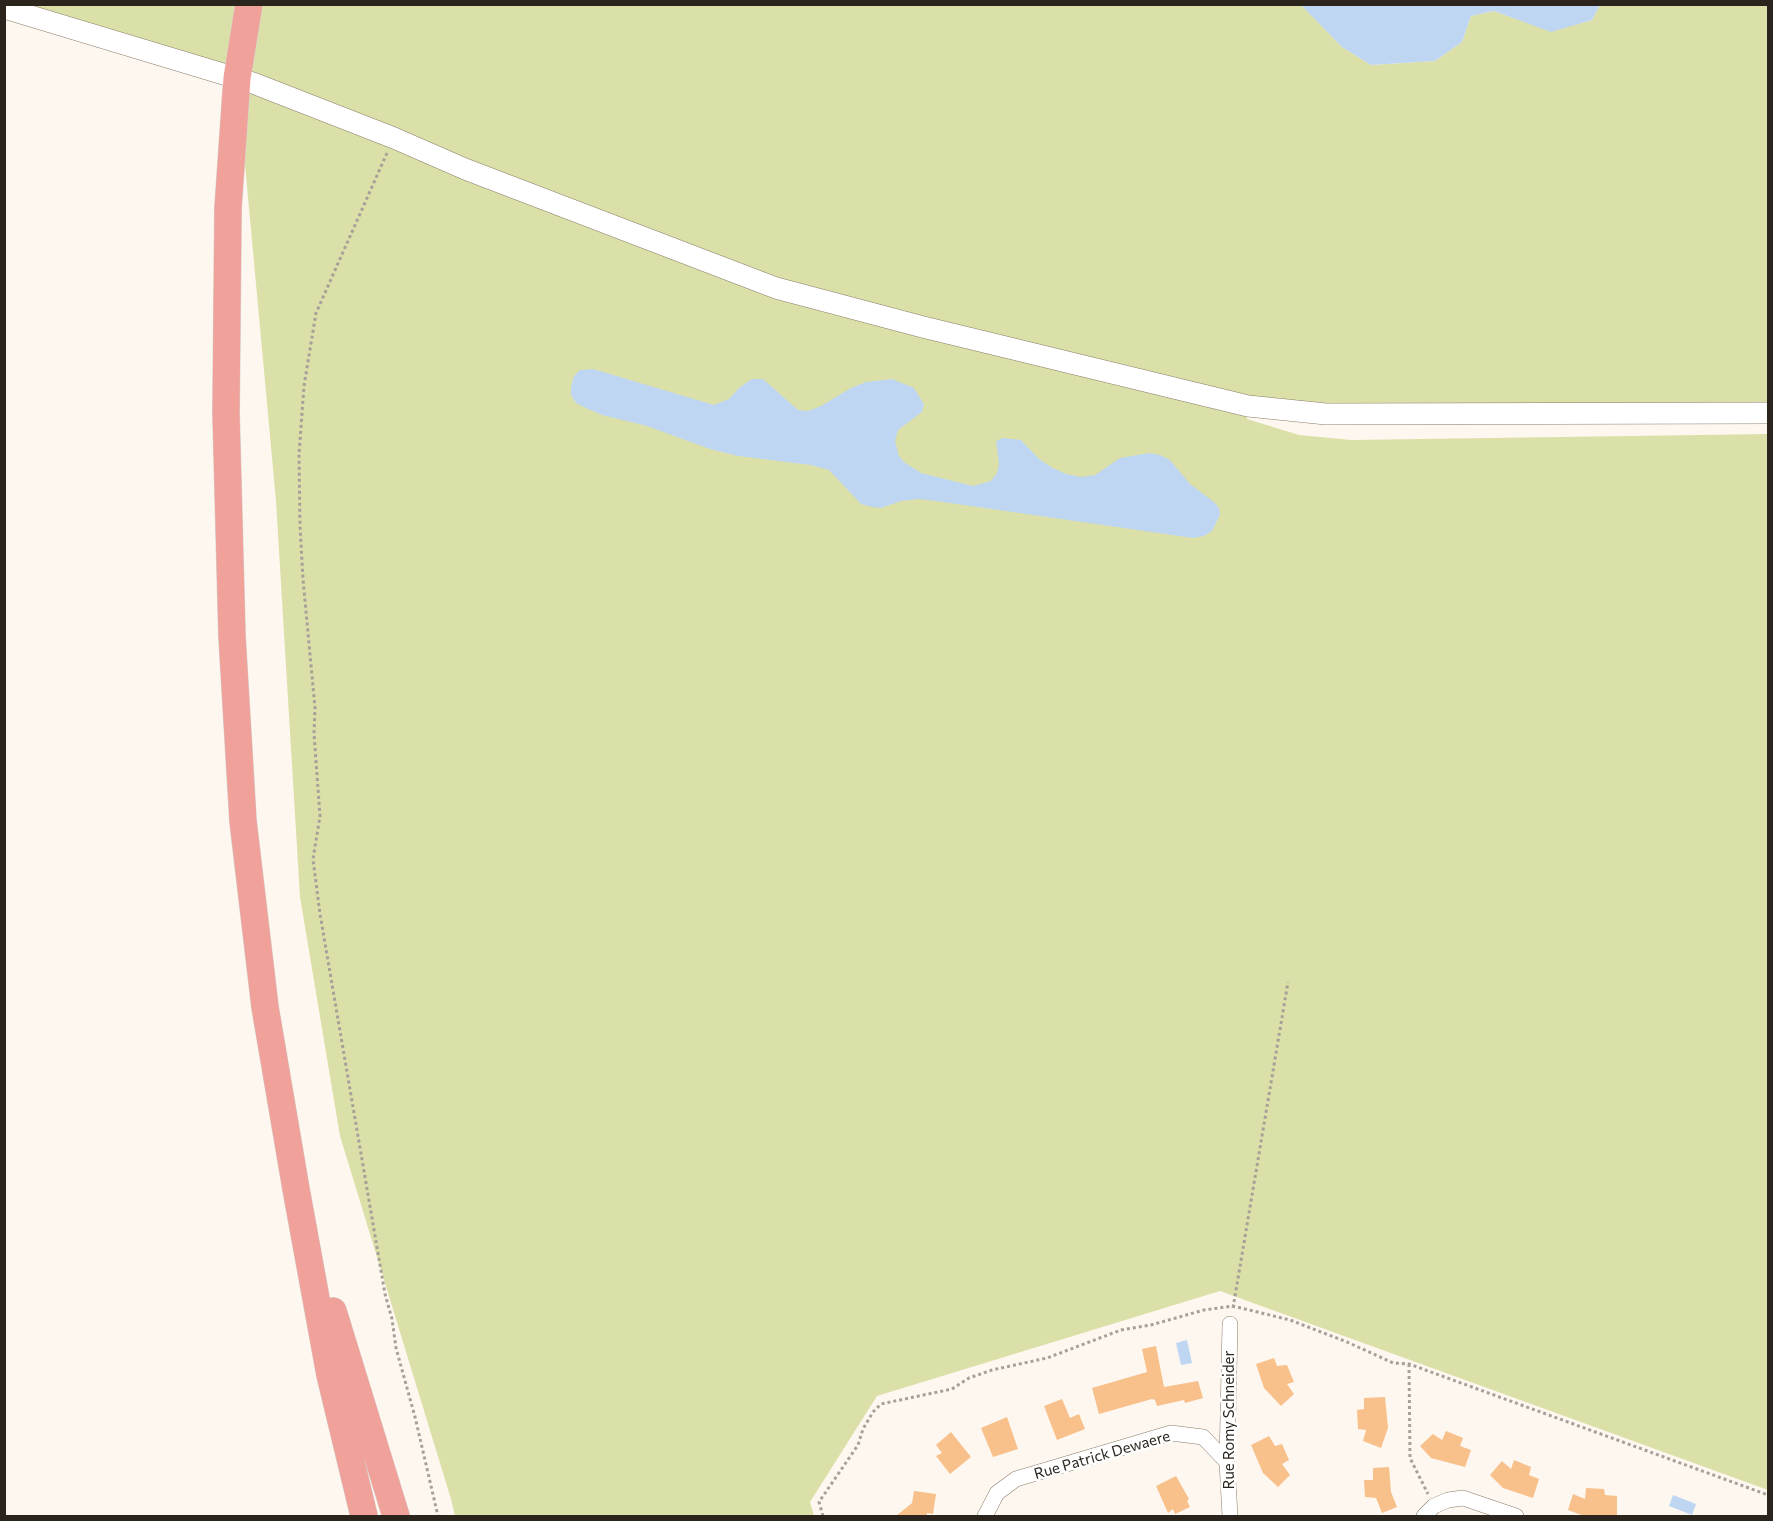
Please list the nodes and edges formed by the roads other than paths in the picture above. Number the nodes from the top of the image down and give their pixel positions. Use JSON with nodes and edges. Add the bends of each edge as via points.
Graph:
{"nodes":[{"id":1,"x":249,"y":4,"type":"edge"},
{"id":2,"x":4,"y":8,"type":"edge"},
{"id":3,"x":237,"y":78,"type":"junction"},
{"id":4,"x":1768,"y":413,"type":"edge"},
{"id":5,"x":296,"y":1189,"type":"junction"},
{"id":6,"x":1230,"y":1324,"type":"dead end"},
{"id":7,"x":1227,"y":1462,"type":"junction"},
{"id":8,"x":1429,"y":1511,"type":"edge"},
{"id":9,"x":364,"y":1516,"type":"edge"},
{"id":10,"x":396,"y":1516,"type":"edge"},
{"id":11,"x":986,"y":1516,"type":"edge"},
{"id":12,"x":1230,"y":1516,"type":"edge"},
{"id":13,"x":1516,"y":1516,"type":"edge"}],
"edges":[{"from":1,"to":3,"type":"highway"},
{"from":2,"to":3,"type":"street"},
{"from":3,"to":4,"type":"street","via":[[776,288],[1248,406],[1326,414]]},
{"from":3,"to":5,"type":"highway","via":[[228,208],[226,414],[232,636],[244,833],[265,1007]]},
{"from":5,"to":9,"type":"highway","via":[[330,1375]]},
{"from":5,"to":10,"type":"highway"},
{"from":6,"to":7,"type":"street","name":"Rue Romy Schneider"},
{"from":7,"to":11,"type":"street","name":"Rue Patrick Dewaere","via":[[1203,1437],[1171,1433],[1016,1479],[998,1493]]},
{"from":7,"to":12,"type":"street","name":"Rue Romy Schneider"},
{"from":8,"to":13,"type":"street","via":[[1448,1500],[1463,1498]]}]}
